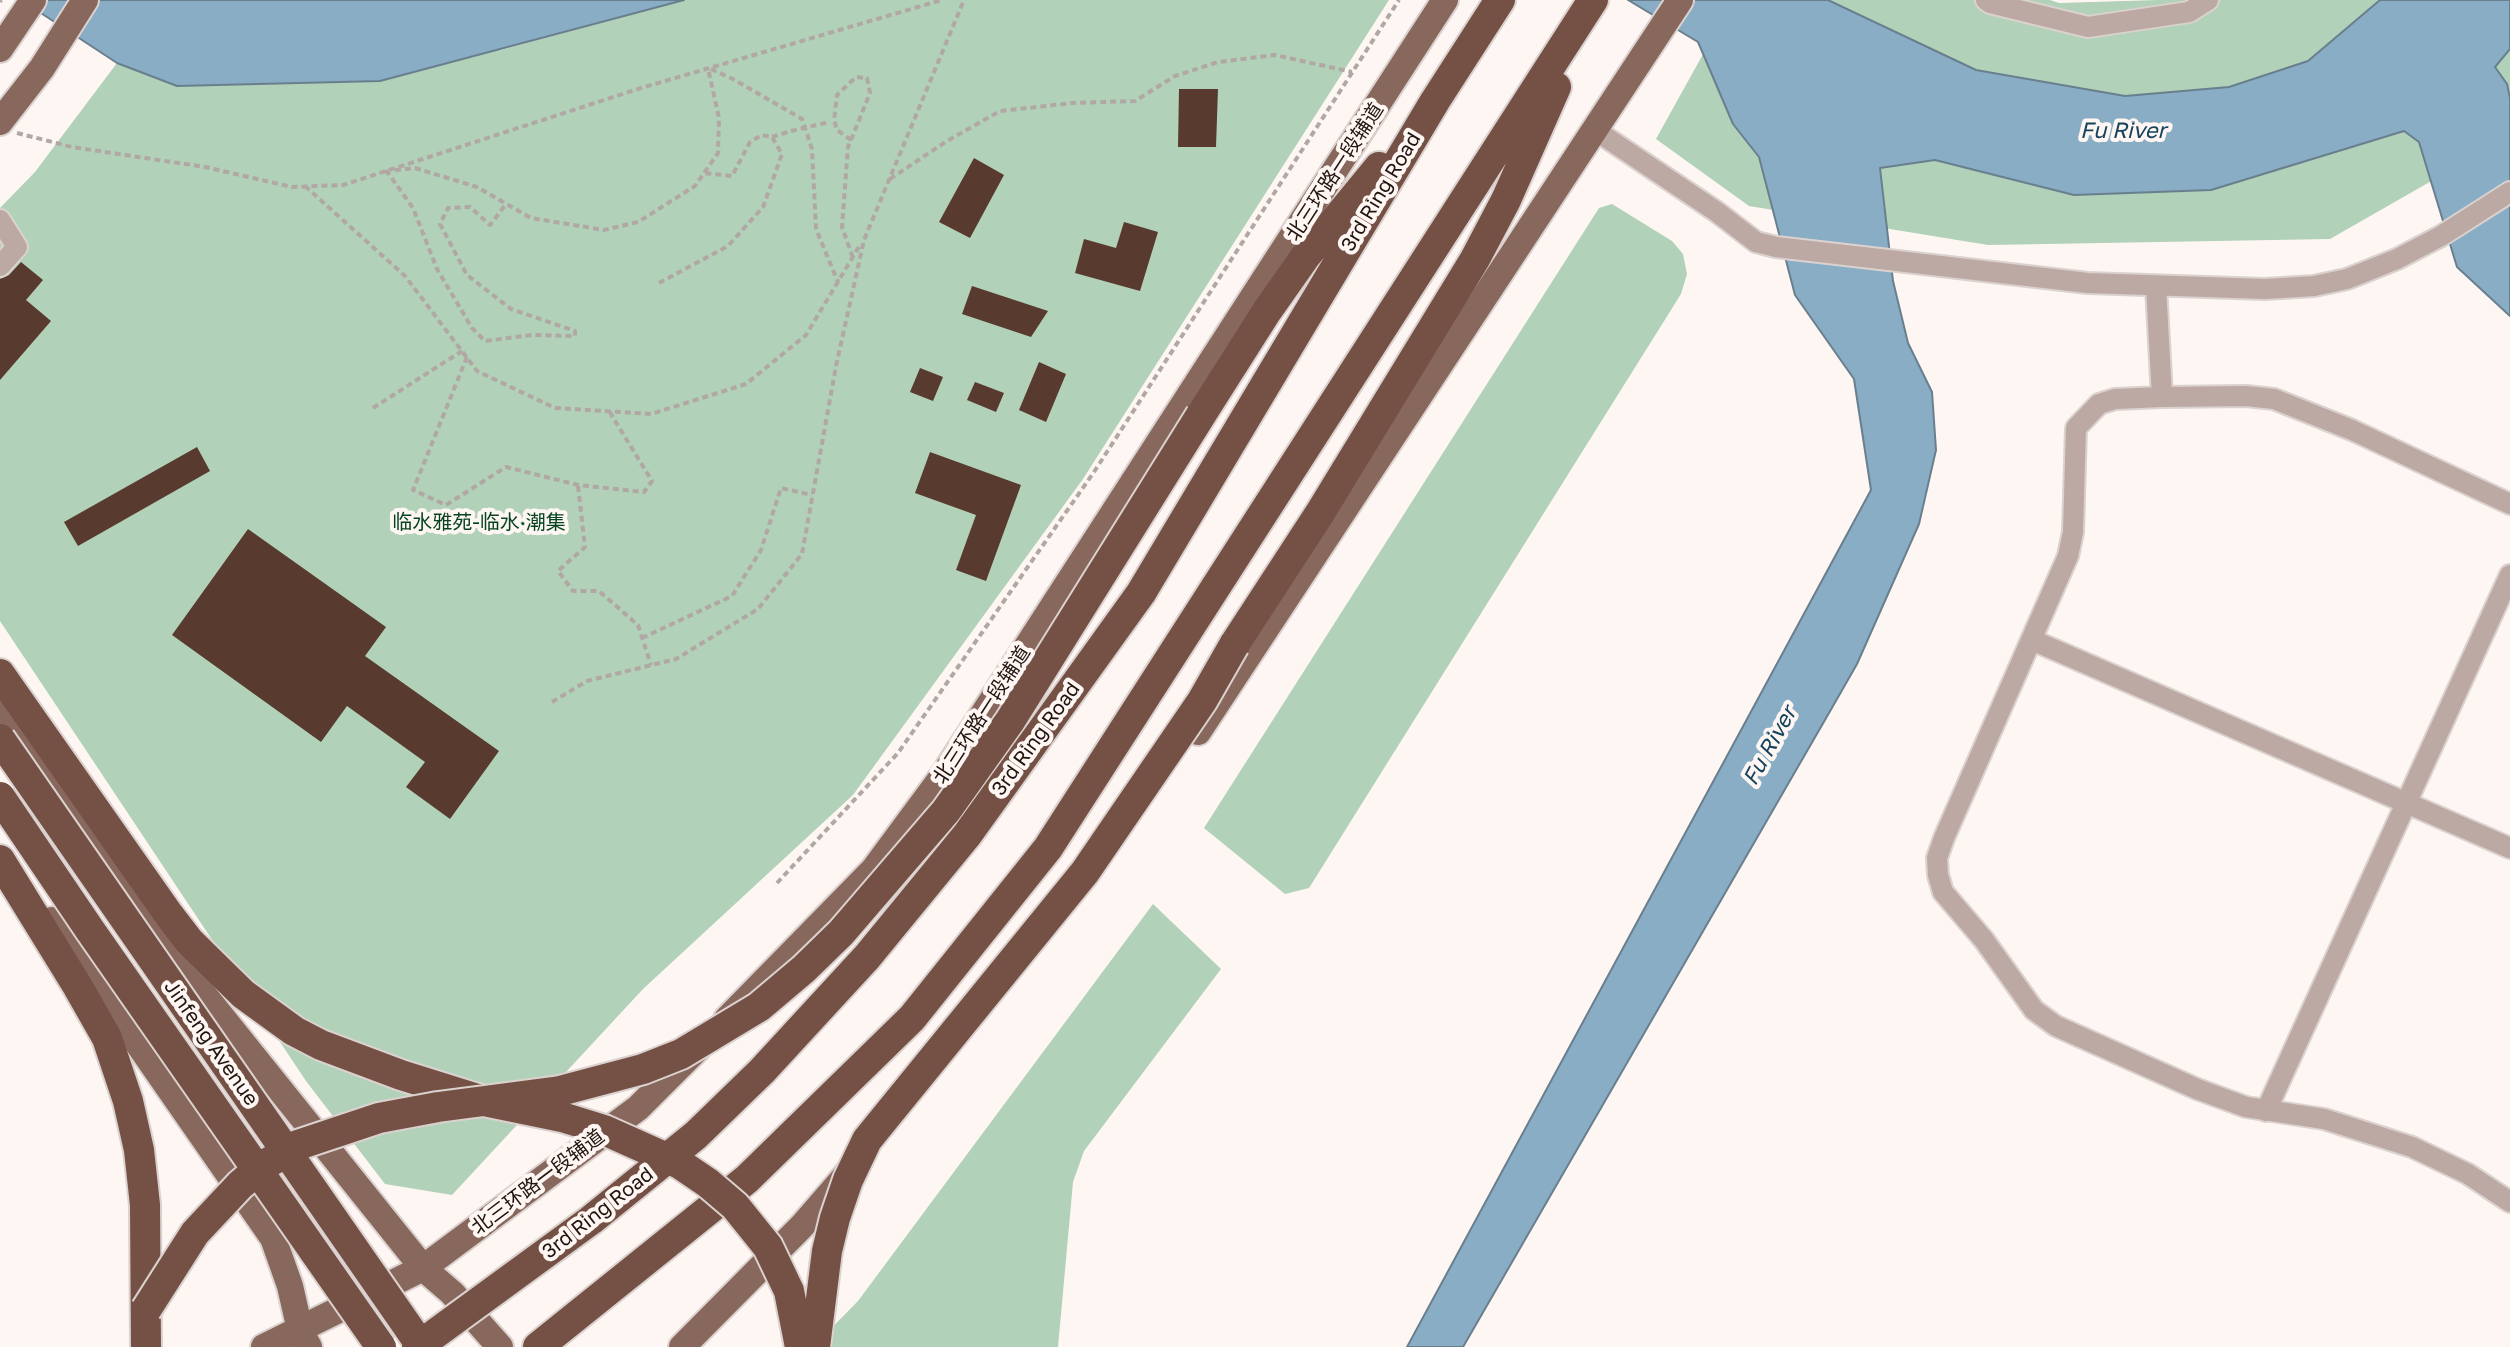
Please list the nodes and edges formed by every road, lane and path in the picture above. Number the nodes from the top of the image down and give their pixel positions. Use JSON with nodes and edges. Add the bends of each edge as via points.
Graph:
{"nodes":[{"id":1,"x":33,"y":0,"type":"edge"},
{"id":2,"x":85,"y":0,"type":"edge"},
{"id":3,"x":942,"y":0,"type":"edge"},
{"id":4,"x":964,"y":0,"type":"edge"},
{"id":5,"x":1399,"y":0,"type":"edge"},
{"id":6,"x":1445,"y":0,"type":"edge"},
{"id":7,"x":1500,"y":0,"type":"edge"},
{"id":8,"x":1594,"y":0,"type":"edge"},
{"id":9,"x":1680,"y":0,"type":"edge"},
{"id":10,"x":1986,"y":0,"type":"edge"},
{"id":11,"x":2208,"y":0,"type":"edge"},
{"id":12,"x":3,"y":45,"type":"edge"},
{"id":13,"x":708,"y":68,"type":"junction"},
{"id":14,"x":1352,"y":72,"type":"junction"},
{"id":15,"x":1435,"y":101,"type":"junction"},
{"id":16,"x":832,"y":121,"type":"junction"},
{"id":17,"x":7,"y":127,"type":"edge"},
{"id":18,"x":1595,"y":130,"type":"junction"},
{"id":19,"x":772,"y":137,"type":"junction"},
{"id":20,"x":851,"y":140,"type":"junction"},
{"id":21,"x":386,"y":170,"type":"junction"},
{"id":22,"x":704,"y":173,"type":"junction"},
{"id":23,"x":888,"y":181,"type":"junction"},
{"id":24,"x":305,"y":186,"type":"junction"},
{"id":25,"x":2510,"y":192,"type":"edge"},
{"id":26,"x":506,"y":204,"type":"junction"},
{"id":27,"x":0,"y":220,"type":"edge"},
{"id":28,"x":864,"y":240,"type":"junction"},
{"id":29,"x":853,"y":258,"type":"junction"},
{"id":30,"x":0,"y":266,"type":"edge"},
{"id":31,"x":838,"y":282,"type":"junction"},
{"id":32,"x":659,"y":283,"type":"dead end"},
{"id":33,"x":2156,"y":286,"type":"junction"},
{"id":34,"x":462,"y":351,"type":"junction"},
{"id":35,"x":467,"y":357,"type":"junction"},
{"id":36,"x":2162,"y":397,"type":"junction"},
{"id":37,"x":373,"y":408,"type":"dead end"},
{"id":38,"x":609,"y":411,"type":"junction"},
{"id":39,"x":578,"y":485,"type":"junction"},
{"id":40,"x":812,"y":495,"type":"junction"},
{"id":41,"x":2510,"y":504,"type":"edge"},
{"id":42,"x":2510,"y":575,"type":"edge"},
{"id":43,"x":642,"y":638,"type":"junction"},
{"id":44,"x":2032,"y":640,"type":"junction"},
{"id":45,"x":651,"y":665,"type":"junction"},
{"id":46,"x":0,"y":674,"type":"edge"},
{"id":47,"x":552,"y":702,"type":"dead end"},
{"id":48,"x":0,"y":709,"type":"edge"},
{"id":49,"x":0,"y":739,"type":"edge"},
{"id":50,"x":0,"y":797,"type":"edge"},
{"id":51,"x":2406,"y":803,"type":"junction"},
{"id":52,"x":0,"y":844,"type":"edge"},
{"id":53,"x":2510,"y":848,"type":"edge"},
{"id":54,"x":0,"y":860,"type":"edge"},
{"id":55,"x":777,"y":883,"type":"dead end"},
{"id":56,"x":484,"y":1101,"type":"junction"},
{"id":57,"x":2266,"y":1111,"type":"junction"},
{"id":58,"x":2510,"y":1202,"type":"edge"},
{"id":59,"x":423,"y":1268,"type":"junction"},
{"id":60,"x":146,"y":1310,"type":"junction"},
{"id":61,"x":305,"y":1338,"type":"edge"},
{"id":62,"x":123,"y":1347,"type":"edge"},
{"id":63,"x":146,"y":1347,"type":"edge"},
{"id":64,"x":264,"y":1347,"type":"edge"},
{"id":65,"x":381,"y":1347,"type":"edge"},
{"id":66,"x":419,"y":1347,"type":"edge"},
{"id":67,"x":500,"y":1347,"type":"edge"},
{"id":68,"x":538,"y":1347,"type":"edge"},
{"id":69,"x":682,"y":1347,"type":"edge"},
{"id":70,"x":800,"y":1347,"type":"edge"},
{"id":71,"x":815,"y":1347,"type":"edge"}],
"edges":[{"from":1,"to":12,"type":"main road"},
{"from":2,"to":17,"type":"main road"},
{"from":3,"to":13,"type":"path"},
{"from":4,"to":23,"type":"path"},
{"from":5,"to":14,"type":"path"},
{"from":6,"to":59,"type":"main road","name":"北三环路一段辅道","via":[[945,773],[874,869],[638,1108]]},
{"from":7,"to":15,"type":"highway","name":"3rd Ring Road"},
{"from":8,"to":68,"type":"highway","via":[[1048,848],[912,1018],[747,1179]]},
{"from":8,"to":71,"type":"highway","bridge":true,"via":[[1475,259],[1202,701],[1085,872],[867,1140],[835,1218]]},
{"from":9,"to":18,"type":"main road"},
{"from":10,"to":11,"type":"street","via":[[2088,27],[2189,12]]},
{"from":13,"to":21,"type":"path"},
{"from":13,"to":22,"type":"path","via":[[719,118],[718,153]]},
{"from":13,"to":31,"type":"path","via":[[802,119],[812,149],[816,229]]},
{"from":14,"to":23,"type":"path","via":[[1275,55],[1218,62],[1175,76],[1135,101],[1000,111]]},
{"from":14,"to":55,"type":"path","via":[[1094,472],[898,753]]},
{"from":15,"to":56,"type":"highway","bridge":true,"via":[[1305,257],[1010,721],[946,811],[841,933],[759,1007],[681,1054],[560,1091]]},
{"from":15,"to":66,"type":"highway","name":"3rd Ring Road","bridge":true,"via":[[1141,593],[967,835],[867,957],[696,1135]]},
{"from":16,"to":19,"type":"path","bridge":true},
{"from":16,"to":20,"type":"path"},
{"from":16,"to":20,"type":"path","via":[[837,95],[856,77],[867,78],[870,93]]},
{"from":17,"to":24,"type":"path","via":[[72,147]]},
{"from":18,"to":33,"type":"street","via":[[1756,242],[2088,283]]},
{"from":18,"to":69,"type":"main road","via":[[1119,846],[985,1015],[812,1214]]},
{"from":19,"to":22,"type":"path","via":[[762,135],[750,142],[732,176]]},
{"from":19,"to":32,"type":"path","via":[[782,154],[763,207],[728,246]]},
{"from":20,"to":29,"type":"path","via":[[842,227]]},
{"from":21,"to":24,"type":"path","via":[[343,185]]},
{"from":21,"to":26,"type":"path","via":[[415,168],[477,187]]},
{"from":21,"to":26,"type":"path","via":[[413,208],[437,269],[485,341],[575,336],[575,331],[511,309],[467,275],[440,224],[448,208],[470,207],[490,225]]},
{"from":22,"to":26,"type":"path","via":[[695,186],[638,222],[604,230],[531,218]]},
{"from":23,"to":28,"type":"path"},
{"from":24,"to":34,"type":"path","via":[[405,276]]},
{"from":25,"to":33,"type":"street","via":[[2441,236],[2347,279],[2265,289]]},
{"from":27,"to":30,"type":"street","via":[[17,247]]},
{"from":28,"to":29,"type":"path"},
{"from":28,"to":40,"type":"path"},
{"from":29,"to":31,"type":"path"},
{"from":31,"to":38,"type":"path","via":[[806,335],[746,384],[651,414]]},
{"from":33,"to":36,"type":"street"},
{"from":34,"to":35,"type":"path"},
{"from":34,"to":37,"type":"path"},
{"from":35,"to":38,"type":"path","via":[[477,371],[555,408]]},
{"from":35,"to":39,"type":"path","via":[[413,490],[446,505],[506,467]]},
{"from":36,"to":41,"type":"street","via":[[2246,396],[2286,403]]},
{"from":36,"to":44,"type":"street","via":[[2099,404],[2076,428],[2073,532]]},
{"from":38,"to":39,"type":"path","via":[[652,481],[644,492]]},
{"from":39,"to":43,"type":"path","via":[[585,547],[558,571],[573,591],[599,591],[638,625]]},
{"from":40,"to":43,"type":"path","via":[[781,488],[761,550],[732,596]]},
{"from":40,"to":45,"type":"path","via":[[802,554],[758,609],[676,659]]},
{"from":42,"to":51,"type":"street"},
{"from":43,"to":45,"type":"path"},
{"from":44,"to":51,"type":"street"},
{"from":44,"to":57,"type":"street","via":[[1944,838],[1937,858],[1943,892],[2034,1010],[2056,1026],[2197,1089]]},
{"from":45,"to":47,"type":"path","via":[[587,681]]},
{"from":46,"to":56,"type":"highway","via":[[169,915],[243,994],[321,1045]]},
{"from":48,"to":59,"type":"main road","name":"Jinfeng Avenue","via":[[197,986]]},
{"from":49,"to":66,"type":"highway","name":"Jinfeng Avenue","bridge":true},
{"from":50,"to":65,"type":"highway","name":"Jinfeng Avenue","bridge":true},
{"from":51,"to":53,"type":"street"},
{"from":51,"to":57,"type":"street"},
{"from":52,"to":61,"type":"main road","via":[[273,1238]]},
{"from":54,"to":60,"type":"highway","via":[[107,1038],[128,1101],[145,1205]]},
{"from":56,"to":60,"type":"highway","bridge":true,"via":[[379,1118],[298,1145],[261,1167],[195,1233]]},
{"from":56,"to":70,"type":"highway","bridge":true,"via":[[604,1130],[680,1164],[708,1183],[768,1247],[789,1291]]},
{"from":57,"to":58,"type":"street","via":[[2324,1119],[2412,1147]]},
{"from":59,"to":61,"type":"main road","name":"北三环路一段辅道","via":[[369,1295]]},
{"from":59,"to":67,"type":"main road","name":"Jinfeng Avenue"},
{"from":60,"to":62,"type":"highway"},
{"from":60,"to":63,"type":"highway"},
{"from":61,"to":64,"type":"main road","name":"北三环路一段辅道"}]}
